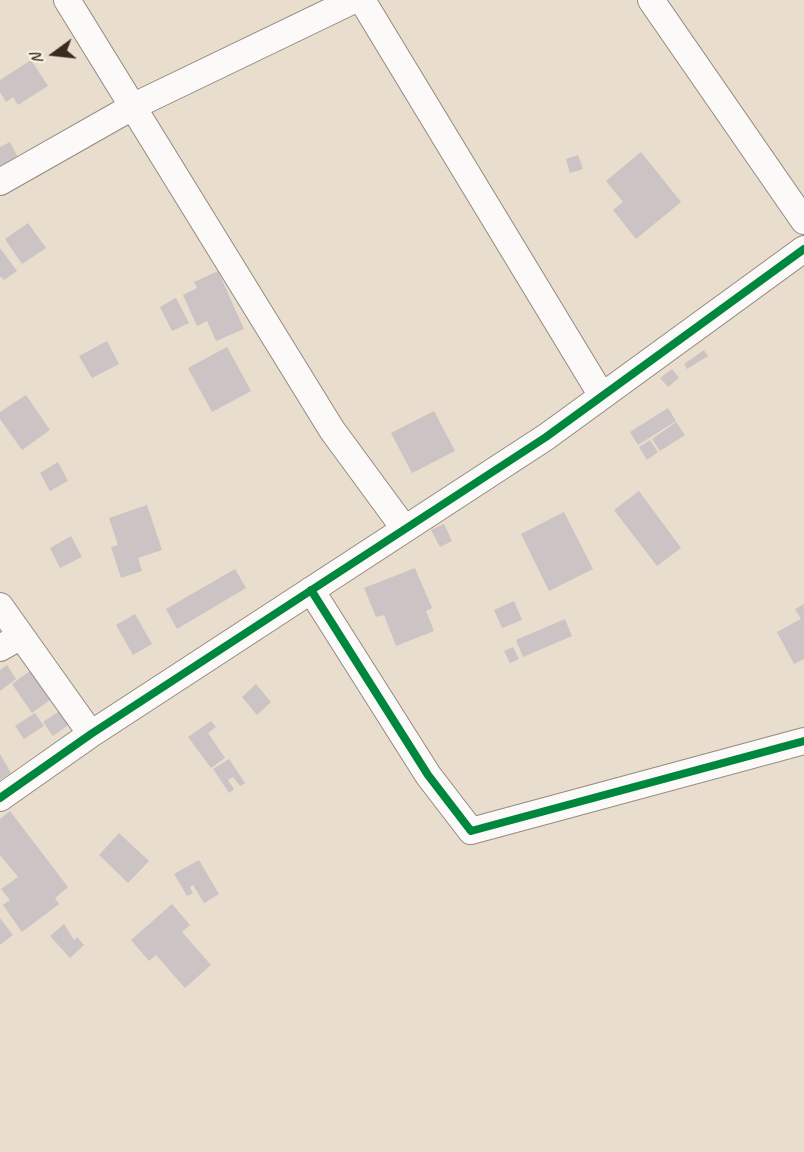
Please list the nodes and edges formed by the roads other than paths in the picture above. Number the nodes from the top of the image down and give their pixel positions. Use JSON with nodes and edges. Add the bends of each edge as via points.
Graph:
{"nodes":[{"id":1,"x":68,"y":0,"type":"edge"},
{"id":2,"x":354,"y":0,"type":"edge"},
{"id":3,"x":362,"y":0,"type":"edge"},
{"id":4,"x":651,"y":0,"type":"edge"},
{"id":5,"x":134,"y":106,"type":"junction"},
{"id":6,"x":0,"y":182,"type":"edge"},
{"id":7,"x":804,"y":220,"type":"edge"},
{"id":8,"x":804,"y":249,"type":"edge"},
{"id":9,"x":602,"y":396,"type":"junction"},
{"id":10,"x":404,"y":528,"type":"junction"},
{"id":11,"x":311,"y":590,"type":"junction"},
{"id":12,"x":0,"y":606,"type":"edge"},
{"id":13,"x":11,"y":642,"type":"edge"},
{"id":14,"x":91,"y":734,"type":"junction"},
{"id":15,"x":804,"y":741,"type":"edge"},
{"id":16,"x":0,"y":798,"type":"edge"}],
"edges":[{"from":1,"to":5,"type":"street"},
{"from":2,"to":5,"type":"street"},
{"from":3,"to":9,"type":"street"},
{"from":4,"to":7,"type":"street"},
{"from":5,"to":6,"type":"street"},
{"from":5,"to":10,"type":"street","via":[[332,429]]},
{"from":8,"to":9,"type":"street"},
{"from":9,"to":10,"type":"street","via":[[546,437]]},
{"from":10,"to":11,"type":"street"},
{"from":11,"to":14,"type":"street"},
{"from":11,"to":15,"type":"street","via":[[428,776],[471,831]]},
{"from":12,"to":13,"type":"street"},
{"from":13,"to":14,"type":"street"},
{"from":14,"to":16,"type":"street"}]}
